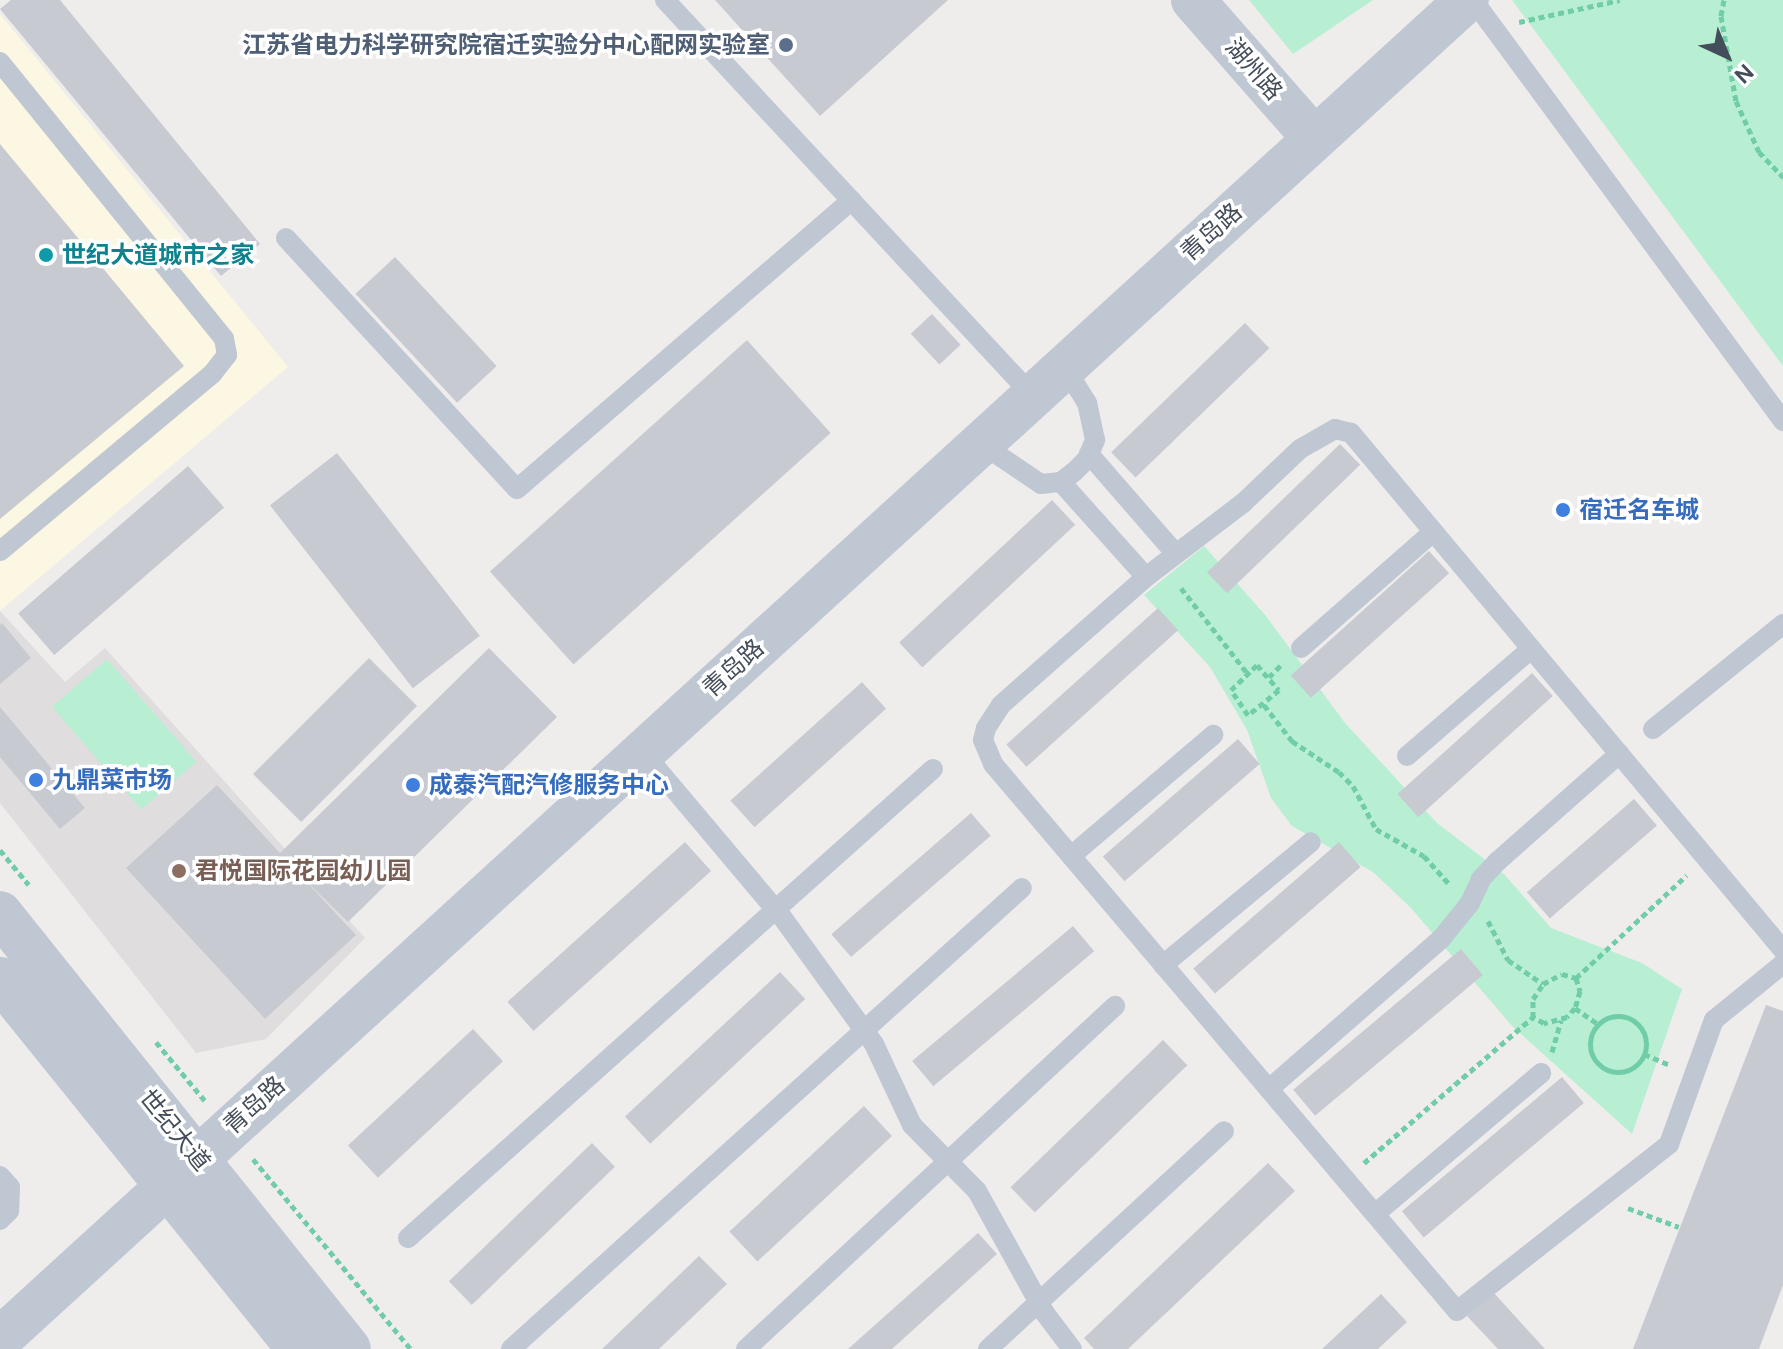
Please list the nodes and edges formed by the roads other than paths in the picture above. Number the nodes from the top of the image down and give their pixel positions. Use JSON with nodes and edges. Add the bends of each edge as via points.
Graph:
{"nodes":[{"id":1,"x":1193,"y":0,"type":"edge"},
{"id":2,"x":667,"y":1,"type":"edge"},
{"id":3,"x":1478,"y":9,"type":"edge"},
{"id":4,"x":0,"y":62,"type":"edge"},
{"id":5,"x":1314,"y":138,"type":"junction"},
{"id":6,"x":852,"y":200,"type":"junction"},
{"id":7,"x":286,"y":238,"type":"dead end"},
{"id":8,"x":1048,"y":381,"type":"junction"},
{"id":9,"x":1783,"y":421,"type":"edge"},
{"id":10,"x":980,"y":443,"type":"junction"},
{"id":11,"x":1089,"y":454,"type":"junction"},
{"id":12,"x":1061,"y":482,"type":"junction"},
{"id":13,"x":1433,"y":532,"type":"junction"},
{"id":14,"x":0,"y":551,"type":"edge"},
{"id":15,"x":1175,"y":553,"type":"junction"},
{"id":16,"x":1146,"y":577,"type":"junction"},
{"id":17,"x":1783,"y":624,"type":"edge"},
{"id":18,"x":1301,"y":648,"type":"dead end"},
{"id":19,"x":1531,"y":649,"type":"junction"},
{"id":20,"x":1653,"y":729,"type":"dead end"},
{"id":21,"x":1213,"y":735,"type":"dead end"},
{"id":22,"x":642,"y":751,"type":"junction"},
{"id":23,"x":1619,"y":754,"type":"junction"},
{"id":24,"x":1407,"y":756,"type":"dead end"},
{"id":25,"x":933,"y":769,"type":"dead end"},
{"id":26,"x":1311,"y":842,"type":"dead end"},
{"id":27,"x":1071,"y":856,"type":"junction"},
{"id":28,"x":1022,"y":888,"type":"dead end"},
{"id":29,"x":776,"y":910,"type":"junction"},
{"id":30,"x":0,"y":913,"type":"edge"},
{"id":31,"x":1783,"y":950,"type":"edge"},
{"id":32,"x":1783,"y":964,"type":"edge"},
{"id":33,"x":1163,"y":965,"type":"junction"},
{"id":34,"x":0,"y":979,"type":"edge"},
{"id":35,"x":1115,"y":1006,"type":"dead end"},
{"id":36,"x":864,"y":1030,"type":"junction"},
{"id":37,"x":1541,"y":1073,"type":"dead end"},
{"id":38,"x":1269,"y":1089,"type":"junction"},
{"id":39,"x":1224,"y":1131,"type":"dead end"},
{"id":40,"x":197,"y":1157,"type":"junction"},
{"id":41,"x":948,"y":1161,"type":"junction"},
{"id":42,"x":0,"y":1176,"type":"edge"},
{"id":43,"x":165,"y":1186,"type":"junction"},
{"id":44,"x":1375,"y":1214,"type":"junction"},
{"id":45,"x":0,"y":1220,"type":"edge"},
{"id":46,"x":408,"y":1238,"type":"dead end"},
{"id":47,"x":1039,"y":1302,"type":"junction"},
{"id":48,"x":0,"y":1339,"type":"edge"},
{"id":49,"x":299,"y":1349,"type":"edge"},
{"id":50,"x":349,"y":1349,"type":"edge"},
{"id":51,"x":511,"y":1349,"type":"edge"},
{"id":52,"x":746,"y":1349,"type":"edge"},
{"id":53,"x":988,"y":1349,"type":"edge"},
{"id":54,"x":1072,"y":1349,"type":"edge"}],
"edges":[{"from":1,"to":5,"type":"street","name":"湖州路"},
{"from":2,"to":6,"type":"lane"},
{"from":3,"to":5,"type":"street","name":"青岛路"},
{"from":3,"to":9,"type":"lane"},
{"from":4,"to":14,"type":"lane","via":[[224,339],[227,355],[212,374]]},
{"from":5,"to":8,"type":"street","name":"青岛路"},
{"from":6,"to":7,"type":"lane","via":[[517,489]]},
{"from":6,"to":8,"type":"lane"},
{"from":8,"to":10,"type":"street","name":"青岛路"},
{"from":8,"to":11,"type":"lane","via":[[1087,403],[1095,440]]},
{"from":10,"to":12,"type":"lane","via":[[1032,480]]},
{"from":10,"to":22,"type":"street","name":"青岛路"},
{"from":11,"to":12,"type":"lane"},
{"from":11,"to":15,"type":"lane"},
{"from":12,"to":16,"type":"lane"},
{"from":13,"to":15,"type":"lane","via":[[1351,433],[1335,429],[1300,449],[1243,503]]},
{"from":13,"to":18,"type":"lane"},
{"from":13,"to":19,"type":"lane"},
{"from":15,"to":16,"type":"lane"},
{"from":16,"to":27,"type":"lane","via":[[1001,705],[986,728],[983,740],[993,764]]},
{"from":17,"to":20,"type":"lane"},
{"from":19,"to":23,"type":"lane"},
{"from":19,"to":24,"type":"lane"},
{"from":21,"to":27,"type":"lane"},
{"from":22,"to":29,"type":"lane"},
{"from":22,"to":40,"type":"street","name":"青岛路"},
{"from":23,"to":31,"type":"lane"},
{"from":23,"to":38,"type":"lane","via":[[1498,861],[1441,939]]},
{"from":25,"to":29,"type":"lane"},
{"from":26,"to":33,"type":"lane"},
{"from":27,"to":33,"type":"lane"},
{"from":28,"to":36,"type":"lane"},
{"from":29,"to":36,"type":"lane"},
{"from":29,"to":46,"type":"lane"},
{"from":30,"to":40,"type":"street","name":"世纪大道"},
{"from":32,"to":44,"type":"lane","via":[[1714,1020],[1669,1144],[1457,1311]]},
{"from":33,"to":38,"type":"lane"},
{"from":34,"to":43,"type":"street","name":"世纪大道"},
{"from":35,"to":41,"type":"lane"},
{"from":36,"to":41,"type":"lane","via":[[912,1125]]},
{"from":36,"to":51,"type":"lane"},
{"from":37,"to":44,"type":"lane"},
{"from":38,"to":44,"type":"lane"},
{"from":39,"to":47,"type":"lane"},
{"from":40,"to":43,"type":"street","name":"青岛路"},
{"from":40,"to":50,"type":"street","name":"世纪大道"},
{"from":41,"to":47,"type":"lane","via":[[977,1191]]},
{"from":41,"to":52,"type":"lane"},
{"from":42,"to":45,"type":"lane","via":[[10,1187],[9,1211]]},
{"from":43,"to":48,"type":"street","name":"青岛路"},
{"from":43,"to":49,"type":"street","name":"世纪大道"},
{"from":47,"to":53,"type":"lane"},
{"from":47,"to":54,"type":"lane"}]}
